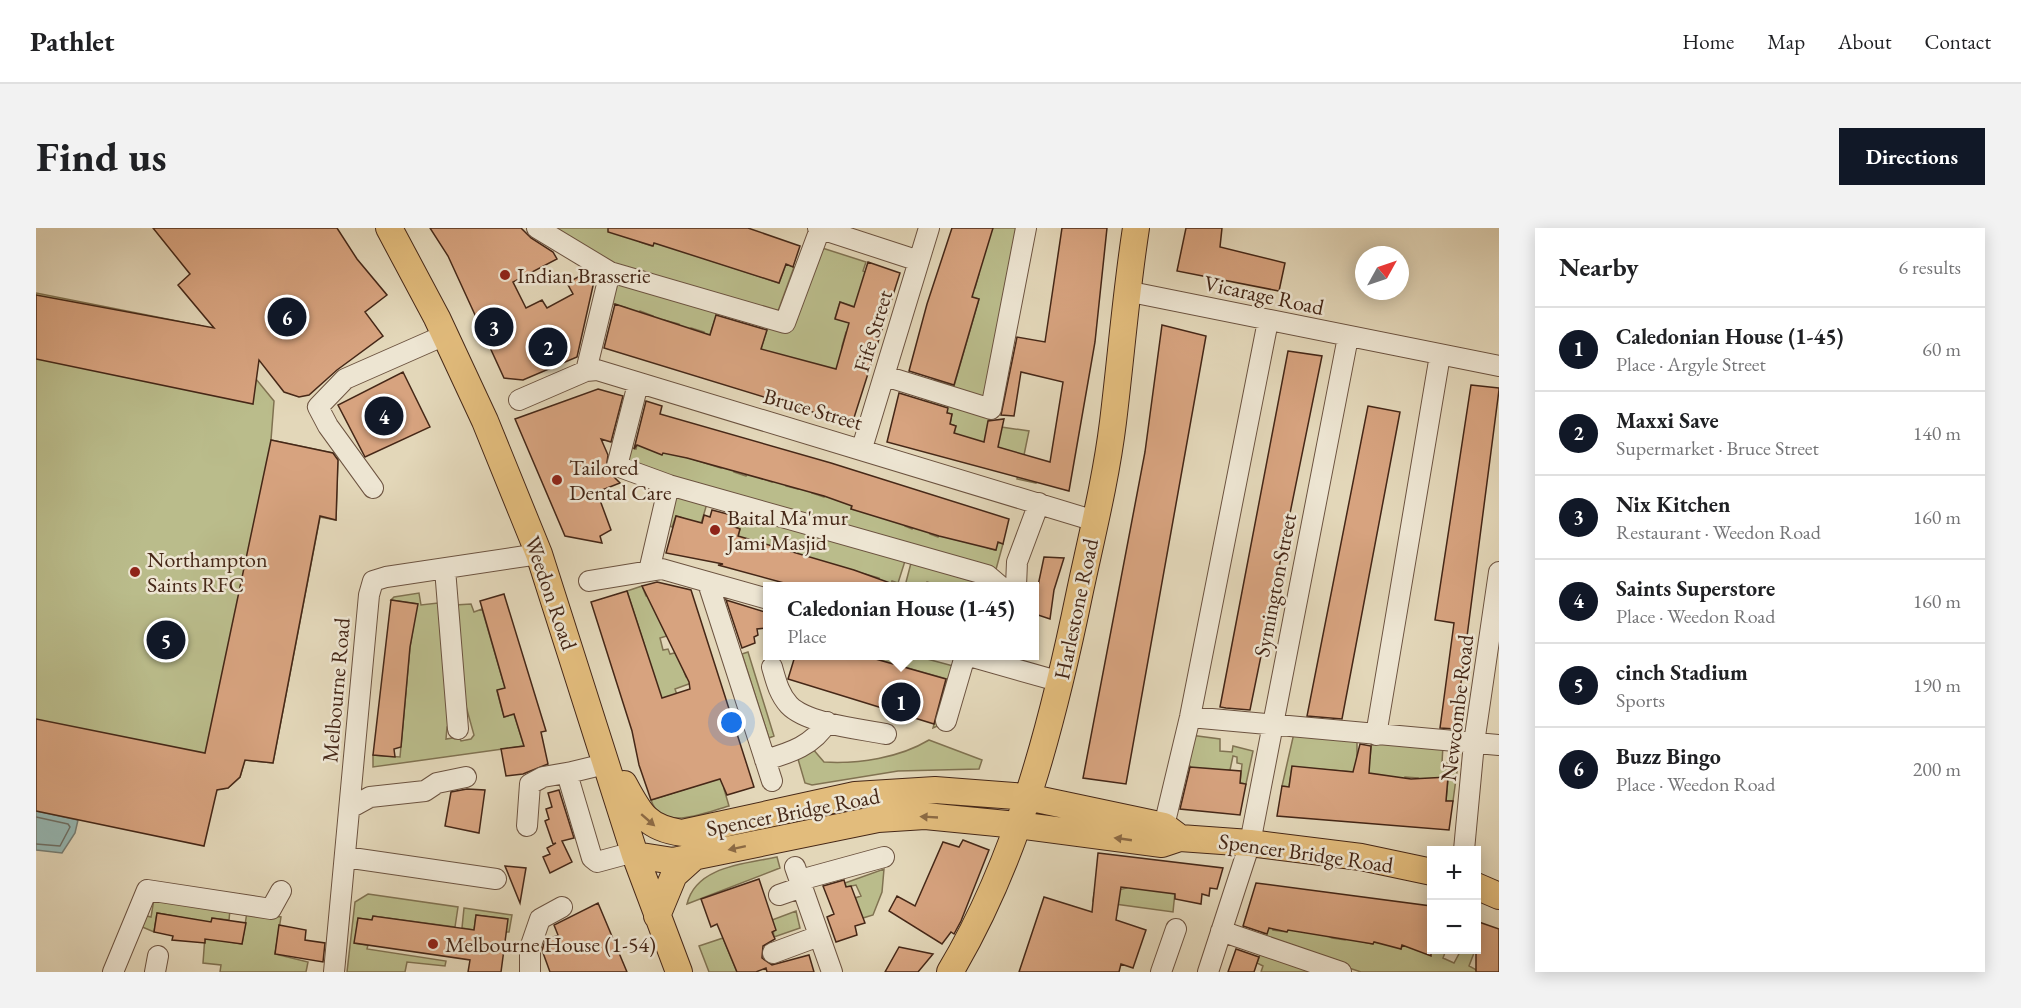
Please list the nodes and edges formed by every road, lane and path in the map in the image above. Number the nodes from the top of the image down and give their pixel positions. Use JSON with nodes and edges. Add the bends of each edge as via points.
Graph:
{"nodes":[{"id":1,"x":389,"y":228,"type":"edge"},
{"id":2,"x":537,"y":228,"type":"edge"},
{"id":3,"x":929,"y":228,"type":"edge"},
{"id":4,"x":1026,"y":228,"type":"edge"},
{"id":5,"x":1136,"y":228,"type":"edge"},
{"id":6,"x":827,"y":229,"type":"edge"},
{"id":7,"x":919,"y":261,"type":"junction"},
{"id":8,"x":610,"y":272,"type":"junction"},
{"id":9,"x":1126,"y":291,"type":"junction"},
{"id":10,"x":1268,"y":321,"type":"junction"},
{"id":11,"x":445,"y":335,"type":"junction"},
{"id":12,"x":1348,"y":337,"type":"junction"},
{"id":13,"x":1440,"y":355,"type":"junction"},
{"id":14,"x":1499,"y":366,"type":"edge"},
{"id":15,"x":586,"y":371,"type":"junction"},
{"id":16,"x":885,"y":376,"type":"junction"},
{"id":17,"x":638,"y":384,"type":"junction"},
{"id":18,"x":519,"y":400,"type":"dead end"},
{"id":19,"x":862,"y":448,"type":"junction"},
{"id":20,"x":669,"y":485,"type":"junction"},
{"id":21,"x":373,"y":488,"type":"dead end"},
{"id":22,"x":1039,"y":503,"type":"junction"},
{"id":23,"x":1095,"y":521,"type":"junction"},
{"id":24,"x":539,"y":554,"type":"junction"},
{"id":25,"x":445,"y":569,"type":"junction"},
{"id":26,"x":649,"y":572,"type":"junction"},
{"id":27,"x":1499,"y":572,"type":"edge"},
{"id":28,"x":590,"y":581,"type":"dead end"},
{"id":29,"x":995,"y":582,"type":"edge"},
{"id":30,"x":1016,"y":582,"type":"edge"},
{"id":31,"x":708,"y":583,"type":"junction"},
{"id":32,"x":763,"y":598,"type":"edge"},
{"id":33,"x":972,"y":660,"type":"edge"},
{"id":34,"x":987,"y":660,"type":"edge"},
{"id":35,"x":772,"y":667,"type":"dead end"},
{"id":36,"x":1061,"y":682,"type":"junction"},
{"id":37,"x":1190,"y":717,"type":"junction"},
{"id":38,"x":946,"y":721,"type":"dead end"},
{"id":39,"x":827,"y":722,"type":"junction"},
{"id":40,"x":1272,"y":726,"type":"junction"},
{"id":41,"x":458,"y":729,"type":"dead end"},
{"id":42,"x":597,"y":734,"type":"junction"},
{"id":43,"x":886,"y":734,"type":"dead end"},
{"id":44,"x":1376,"y":735,"type":"junction"},
{"id":45,"x":1474,"y":743,"type":"junction"},
{"id":46,"x":1499,"y":745,"type":"edge"},
{"id":47,"x":765,"y":760,"type":"junction"},
{"id":48,"x":605,"y":764,"type":"junction"},
{"id":49,"x":572,"y":772,"type":"junction"},
{"id":50,"x":466,"y":777,"type":"dead end"},
{"id":51,"x":772,"y":781,"type":"dead end"},
{"id":52,"x":1027,"y":797,"type":"junction"},
{"id":53,"x":350,"y":808,"type":"junction"},
{"id":54,"x":1017,"y":825,"type":"junction"},
{"id":55,"x":527,"y":826,"type":"dead end"},
{"id":56,"x":1172,"y":832,"type":"junction"},
{"id":57,"x":1250,"y":843,"type":"junction"},
{"id":58,"x":1464,"y":846,"type":"edge"},
{"id":59,"x":635,"y":853,"type":"junction"},
{"id":60,"x":345,"y":857,"type":"junction"},
{"id":61,"x":694,"y":857,"type":"junction"},
{"id":62,"x":884,"y":857,"type":"dead end"},
{"id":63,"x":1427,"y":871,"type":"edge"},
{"id":64,"x":799,"y":878,"type":"junction"},
{"id":65,"x":496,"y":879,"type":"dead end"},
{"id":66,"x":1481,"y":888,"type":"edge"},
{"id":67,"x":281,"y":891,"type":"dead end"},
{"id":68,"x":779,"y":895,"type":"dead end"},
{"id":69,"x":1499,"y":896,"type":"edge"},
{"id":70,"x":561,"y":907,"type":"dead end"},
{"id":71,"x":657,"y":916,"type":"junction"},
{"id":72,"x":1176,"y":929,"type":"dead end"},
{"id":73,"x":1221,"y":931,"type":"junction"},
{"id":74,"x":819,"y":936,"type":"junction"},
{"id":75,"x":773,"y":953,"type":"dead end"},
{"id":76,"x":113,"y":972,"type":"edge"},
{"id":77,"x":334,"y":972,"type":"edge"},
{"id":78,"x":530,"y":972,"type":"edge"},
{"id":79,"x":679,"y":972,"type":"edge"},
{"id":80,"x":832,"y":972,"type":"edge"},
{"id":81,"x":950,"y":972,"type":"edge"},
{"id":82,"x":1161,"y":972,"type":"edge"},
{"id":83,"x":1208,"y":972,"type":"edge"},
{"id":84,"x":1341,"y":972,"type":"edge"}],
"edges":[{"from":1,"to":11,"type":"main road","name":"Weedon Road"},
{"from":2,"to":8,"type":"street"},
{"from":3,"to":7,"type":"street","name":"Fife Street"},
{"from":4,"to":16,"type":"street","via":[[991,409]]},
{"from":5,"to":9,"type":"main road","name":"Harlestone Road"},
{"from":6,"to":7,"type":"street"},
{"from":6,"to":8,"type":"street","via":[[785,323]]},
{"from":7,"to":16,"type":"street","name":"Fife Street"},
{"from":8,"to":15,"type":"street"},
{"from":9,"to":10,"type":"street","name":"Vicarage Road"},
{"from":9,"to":23,"type":"main road","name":"Harlestone Road","via":[[1113,423]]},
{"from":10,"to":12,"type":"street","name":"Vicarage Road"},
{"from":10,"to":37,"type":"street"},
{"from":11,"to":21,"type":"street","via":[[345,379],[318,407]]},
{"from":11,"to":24,"type":"main road","name":"Weedon Road"},
{"from":12,"to":13,"type":"street","name":"Vicarage Road"},
{"from":12,"to":40,"type":"street","name":"Symington Street"},
{"from":13,"to":14,"type":"street","name":"Vicarage Road"},
{"from":13,"to":44,"type":"street"},
{"from":15,"to":17,"type":"street","name":"Bruce Street","via":[[597,370]]},
{"from":15,"to":18,"type":"street"},
{"from":16,"to":19,"type":"street","name":"Fife Street"},
{"from":17,"to":19,"type":"street","name":"Bruce Street"},
{"from":17,"to":20,"type":"street","via":[[617,466]]},
{"from":19,"to":22,"type":"street","name":"Bruce Street"},
{"from":20,"to":26,"type":"street"},
{"from":20,"to":29,"type":"street","via":[[987,575]]},
{"from":22,"to":23,"type":"street","name":"Bruce Street"},
{"from":22,"to":30,"type":"street","via":[[1017,562]]},
{"from":23,"to":36,"type":"main road","name":"Harlestone Road"},
{"from":24,"to":25,"type":"street","name":"Melbourne Road"},
{"from":24,"to":42,"type":"main road","name":"Weedon Road"},
{"from":25,"to":41,"type":"street"},
{"from":25,"to":53,"type":"street","name":"Melbourne Road","via":[[373,581]]},
{"from":26,"to":28,"type":"street"},
{"from":26,"to":31,"type":"street","via":[[662,569]]},
{"from":27,"to":45,"type":"street","name":"Newcombe Road"},
{"from":31,"to":32,"type":"street"},
{"from":31,"to":47,"type":"street"},
{"from":33,"to":38,"type":"street"},
{"from":34,"to":36,"type":"street"},
{"from":35,"to":39,"type":"street","via":[[790,707]]},
{"from":36,"to":52,"type":"main road","name":"Harlestone Road"},
{"from":37,"to":40,"type":"street"},
{"from":37,"to":56,"type":"street"},
{"from":39,"to":43,"type":"street"},
{"from":39,"to":47,"type":"street","via":[[810,742],[791,753]]},
{"from":40,"to":44,"type":"street"},
{"from":40,"to":57,"type":"street","name":"Symington Street"},
{"from":42,"to":48,"type":"main road","name":"Weedon Road"},
{"from":42,"to":52,"type":"main road","name":"Spencer Bridge Road","one_way":true,"via":[[640,814],[660,830],[673,832],[855,795],[934,790]]},
{"from":44,"to":45,"type":"street"},
{"from":45,"to":46,"type":"street"},
{"from":45,"to":58,"type":"street","name":"Newcombe Road"},
{"from":47,"to":51,"type":"street"},
{"from":48,"to":49,"type":"street"},
{"from":48,"to":59,"type":"main road","name":"Weedon Road"},
{"from":49,"to":55,"type":"street","via":[[543,777],[530,784]]},
{"from":49,"to":59,"type":"street","via":[[568,777],[592,858],[597,862]]},
{"from":50,"to":53,"type":"street","via":[[437,783],[425,791],[370,797]]},
{"from":52,"to":54,"type":"main road","name":"Harlestone Road"},
{"from":52,"to":56,"type":"main road","name":"Spencer Bridge Road"},
{"from":53,"to":60,"type":"street","name":"Melbourne Road"},
{"from":56,"to":54,"type":"main road","name":"Spencer Bridge Road","one_way":true,"via":[[1162,844]]},
{"from":54,"to":61,"type":"main road","name":"Spencer Bridge Road","one_way":true,"via":[[925,816],[878,819]]},
{"from":54,"to":81,"type":"main road","name":"Harlestone Road","via":[[1002,870]]},
{"from":56,"to":57,"type":"main road","name":"Spencer Bridge Road"},
{"from":57,"to":63,"type":"main road","name":"Spencer Bridge Road","via":[[1361,857]]},
{"from":57,"to":73,"type":"street","name":"Symington Street"},
{"from":59,"to":61,"type":"main road","name":"Spencer Bridge Road","via":[[673,861]]},
{"from":59,"to":71,"type":"main road","name":"Weedon Road"},
{"from":60,"to":65,"type":"street"},
{"from":60,"to":77,"type":"street","name":"Melbourne Road"},
{"from":61,"to":71,"type":"main road","via":[[674,875]]},
{"from":62,"to":64,"type":"street"},
{"from":64,"to":68,"type":"street"},
{"from":64,"to":74,"type":"street"},
{"from":66,"to":69,"type":"main road"},
{"from":67,"to":76,"type":"street","via":[[271,909],[147,890]]},
{"from":70,"to":78,"type":"street","via":[[540,918],[530,948]]},
{"from":71,"to":79,"type":"main road","name":"Weedon Road"},
{"from":72,"to":82,"type":"street"},
{"from":73,"to":83,"type":"street","name":"Symington Street"},
{"from":73,"to":84,"type":"street"},
{"from":74,"to":75,"type":"street"},
{"from":74,"to":80,"type":"street"}]}
